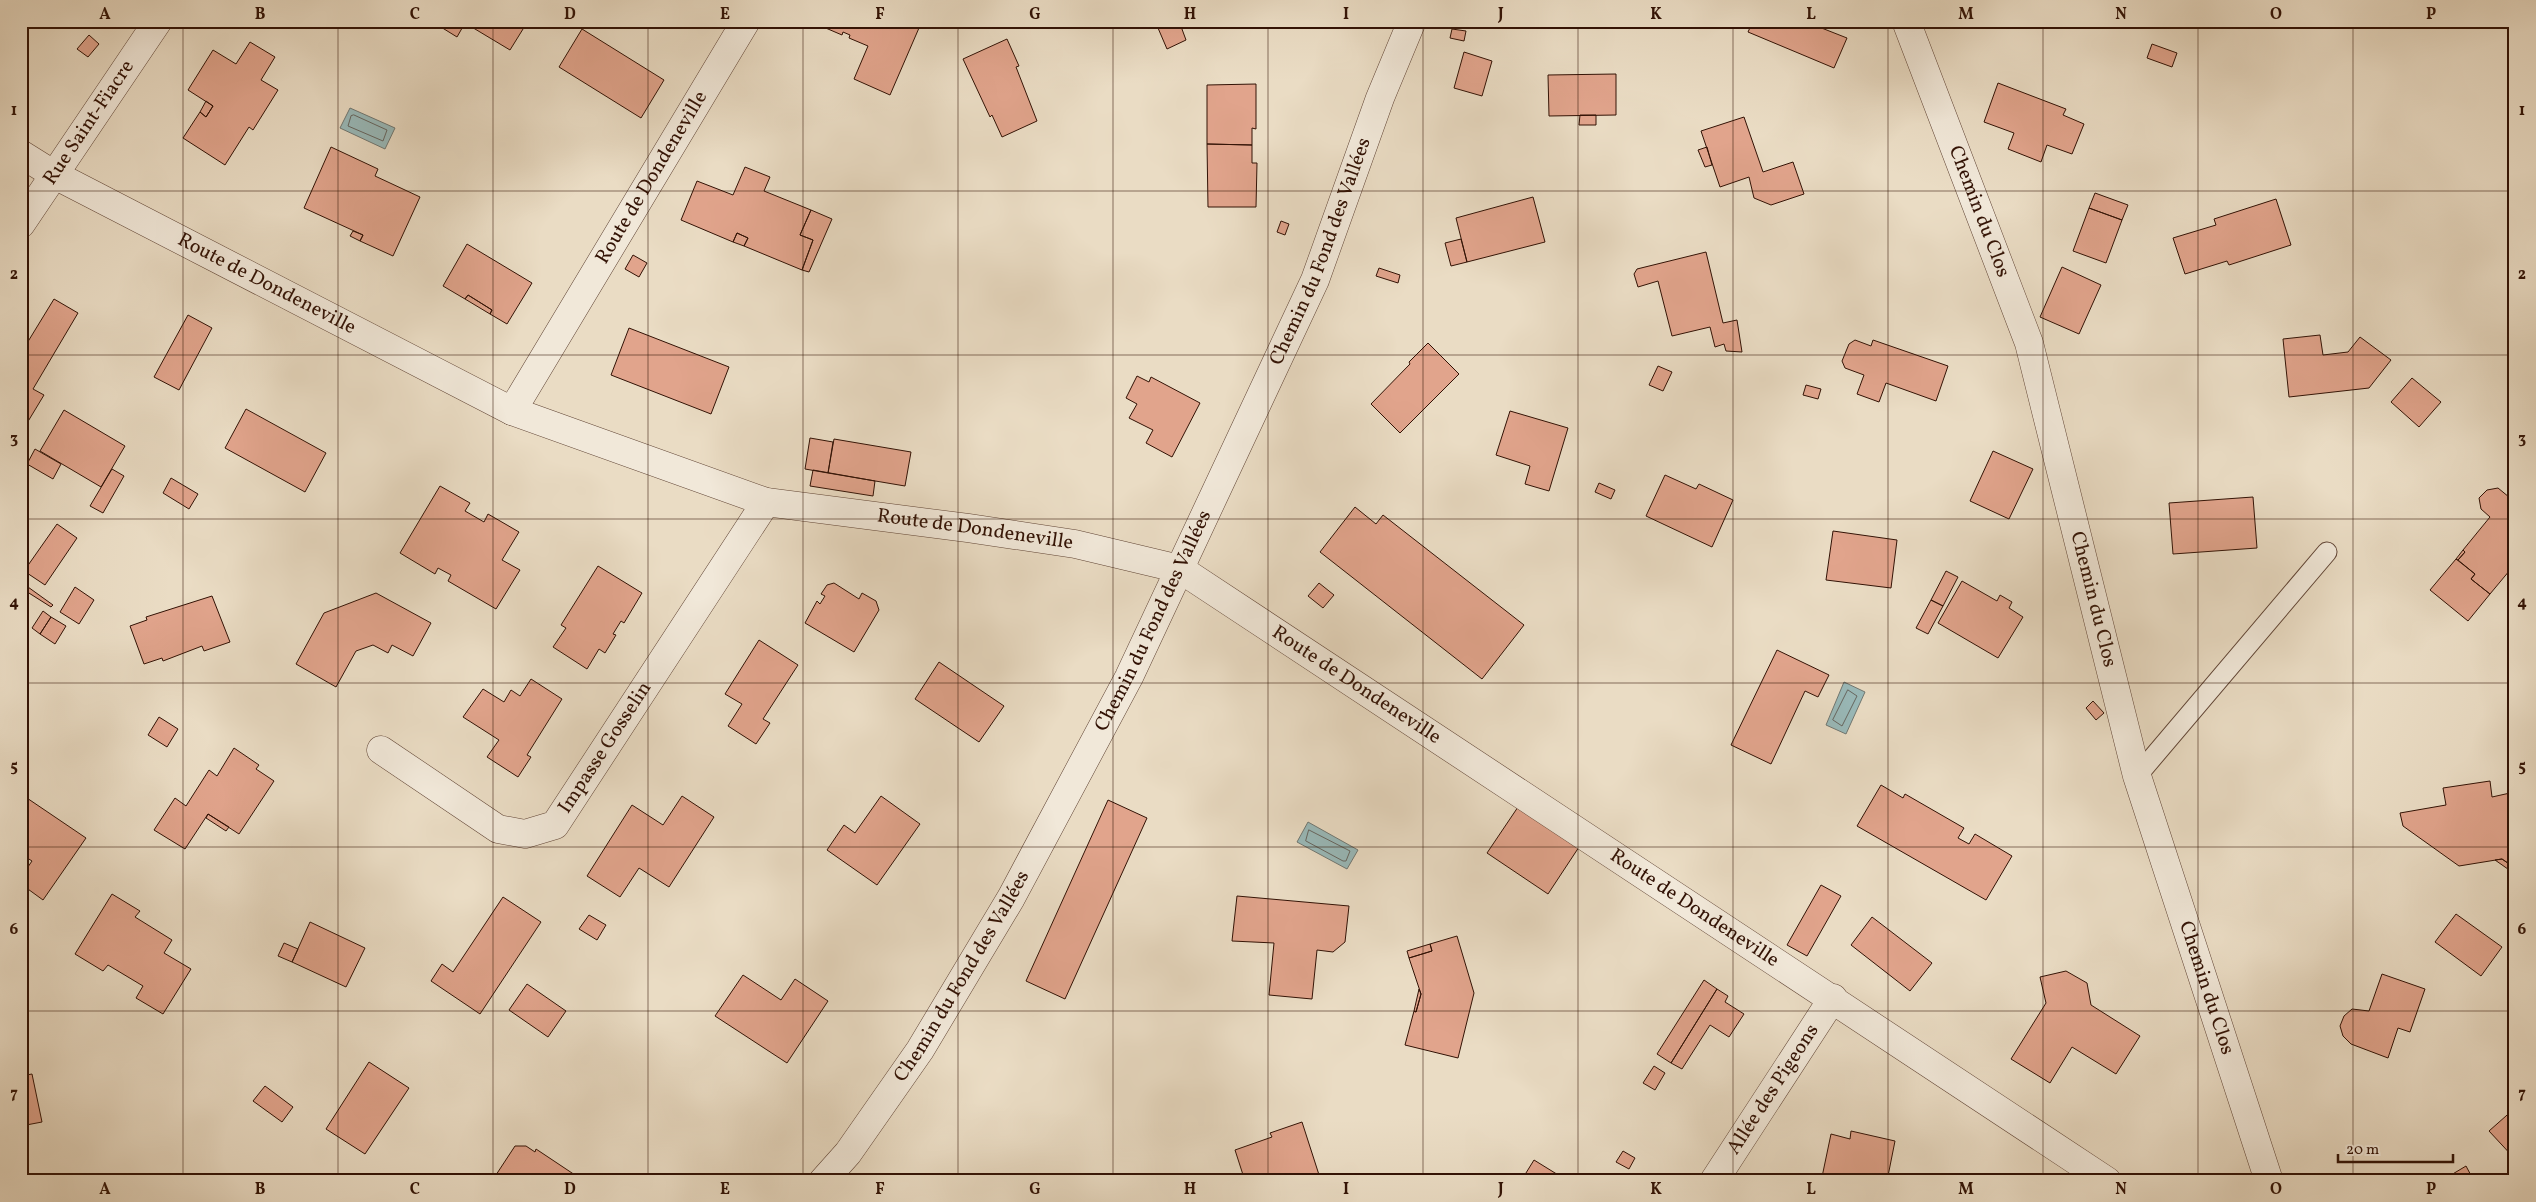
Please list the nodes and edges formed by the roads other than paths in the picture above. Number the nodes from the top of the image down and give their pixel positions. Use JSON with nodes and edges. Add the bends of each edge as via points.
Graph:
{"nodes":[{"id":1,"x":158,"y":21,"type":"edge"},
{"id":2,"x":746,"y":21,"type":"edge"},
{"id":3,"x":1412,"y":21,"type":"edge"},
{"id":4,"x":1906,"y":21,"type":"edge"},
{"id":5,"x":21,"y":154,"type":"edge"},
{"id":6,"x":53,"y":174,"type":"junction"},
{"id":7,"x":21,"y":224,"type":"edge"},
{"id":8,"x":512,"y":411,"type":"junction"},
{"id":9,"x":766,"y":502,"type":"junction"},
{"id":10,"x":2327,"y":552,"type":"dead end"},
{"id":11,"x":1180,"y":569,"type":"junction"},
{"id":12,"x":381,"y":750,"type":"dead end"},
{"id":13,"x":2137,"y":776,"type":"junction"},
{"id":14,"x":1832,"y":998,"type":"junction"},
{"id":15,"x":823,"y":1181,"type":"edge"},
{"id":16,"x":1714,"y":1181,"type":"edge"},
{"id":17,"x":2107,"y":1181,"type":"edge"},
{"id":18,"x":2269,"y":1181,"type":"edge"}],
"edges":[{"from":1,"to":6,"type":"street","name":"Rue Saint-Fiacre"},
{"from":2,"to":8,"type":"street","name":"Route de Dondeneville"},
{"from":3,"to":11,"type":"street","name":"Chemin du Fond des Vallées","via":[[1380,98],[1315,280]]},
{"from":4,"to":13,"type":"street","name":"Chemin du Clos","via":[[2029,343]]},
{"from":5,"to":6,"type":"street","name":"Route de Dondeneville"},
{"from":6,"to":7,"type":"street","name":"Rue Saint-Fiacre"},
{"from":6,"to":8,"type":"street","name":"Route de Dondeneville"},
{"from":8,"to":9,"type":"street","name":"Route de Dondeneville"},
{"from":9,"to":11,"type":"street","name":"Route de Dondeneville","via":[[1065,543]]},
{"from":9,"to":12,"type":"street","name":"Impasse Gosselin","via":[[555,825],[525,834],[498,829]]},
{"from":10,"to":13,"type":"lane"},
{"from":11,"to":14,"type":"street","name":"Route de Dondeneville"},
{"from":11,"to":15,"type":"street","name":"Chemin du Fond des Vallées","via":[[1130,677],[1010,898],[920,1050],[848,1152]]},
{"from":13,"to":18,"type":"street","name":"Chemin du Clos"},
{"from":14,"to":16,"type":"street","name":"Allée des Pigeons"},
{"from":14,"to":17,"type":"street","name":"Route de Dondeneville"}]}
